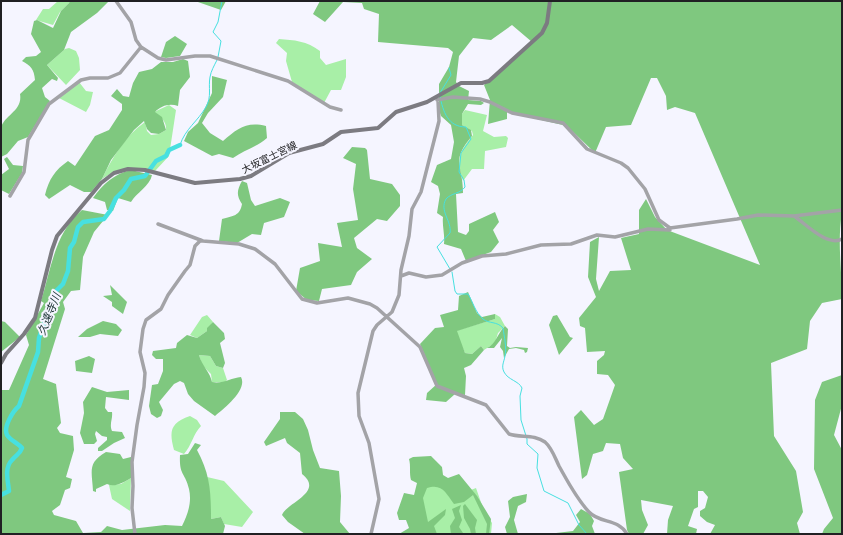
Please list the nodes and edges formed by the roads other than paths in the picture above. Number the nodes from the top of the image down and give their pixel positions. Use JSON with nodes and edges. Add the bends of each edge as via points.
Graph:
{"nodes":[{"id":1,"x":116,"y":1,"type":"edge"},
{"id":2,"x":550,"y":1,"type":"edge"},
{"id":3,"x":141,"y":47,"type":"junction"},
{"id":4,"x":439,"y":98,"type":"junction"},
{"id":5,"x":341,"y":110,"type":"dead end"},
{"id":6,"x":10,"y":196,"type":"dead end"},
{"id":7,"x":842,"y":210,"type":"edge"},
{"id":8,"x":794,"y":216,"type":"junction"},
{"id":9,"x":158,"y":224,"type":"dead end"},
{"id":10,"x":670,"y":228,"type":"junction"},
{"id":11,"x":842,"y":239,"type":"edge"},
{"id":12,"x":201,"y":240,"type":"junction"},
{"id":13,"x":401,"y":276,"type":"junction"},
{"id":14,"x":387,"y":317,"type":"junction"},
{"id":15,"x":1,"y":363,"type":"edge"},
{"id":16,"x":135,"y":534,"type":"edge"},
{"id":17,"x":371,"y":534,"type":"edge"},
{"id":18,"x":627,"y":534,"type":"edge"}],
"edges":[{"from":1,"to":3,"type":"street","via":[[131,22],[136,40]]},
{"from":2,"to":4,"type":"main road","name":"大坂富士宮線","via":[[544,30],[502,70],[485,83],[460,83]]},
{"from":3,"to":5,"type":"street","via":[[163,60],[201,55],[288,81],[330,107]]},
{"from":3,"to":6,"type":"street","via":[[120,73],[108,78],[81,80],[49,104],[28,140],[24,172]]},
{"from":4,"to":10,"type":"street","via":[[480,99],[512,113],[563,124],[587,149],[628,168],[645,189],[659,220]]},
{"from":4,"to":13,"type":"street","via":[[439,121],[421,192],[412,209]]},
{"from":4,"to":15,"type":"main road","name":"大坂富士宮線","via":[[396,112],[378,128],[341,132],[324,144],[289,153],[255,174],[240,179],[195,184],[147,170],[128,169],[108,177],[61,231],[52,250],[35,318]]},
{"from":7,"to":8,"type":"street"},
{"from":8,"to":10,"type":"street","via":[[758,215]]},
{"from":8,"to":11,"type":"street","via":[[827,240]]},
{"from":9,"to":12,"type":"street"},
{"from":10,"to":13,"type":"street","via":[[648,229],[615,237],[597,236],[571,244],[541,244],[506,254],[482,256],[462,263],[442,275],[431,277],[409,273]]},
{"from":12,"to":14,"type":"street","via":[[210,243],[239,244],[254,249],[275,264],[302,300],[317,303],[343,298],[353,299],[373,305]]},
{"from":12,"to":16,"type":"street","via":[[195,246],[190,265],[161,308],[146,320],[143,329],[140,352],[145,373],[144,387],[132,462]]},
{"from":13,"to":14,"type":"street","via":[[400,295]]},
{"from":14,"to":17,"type":"street","via":[[374,331],[358,393],[359,416],[369,443],[379,499]]},
{"from":14,"to":18,"type":"street","via":[[420,347],[437,386],[486,405],[509,434],[527,436],[548,445],[574,494],[592,515],[600,520],[618,524]]}]}
